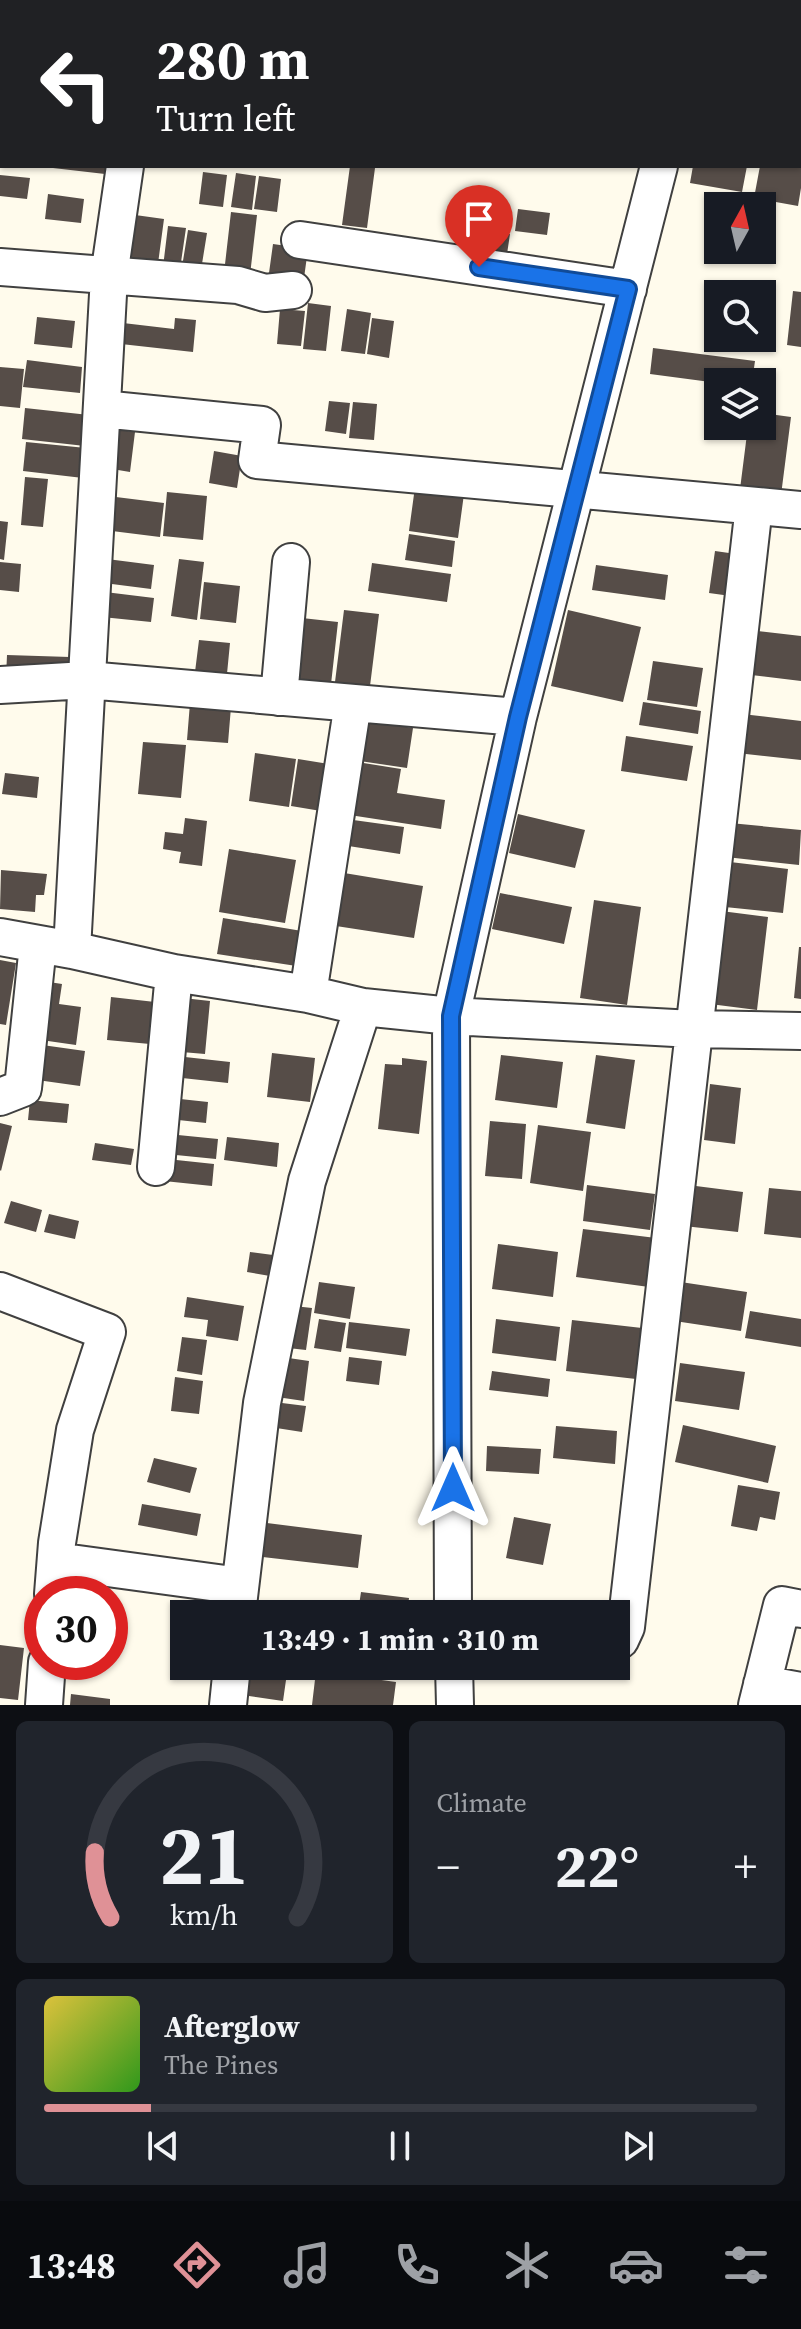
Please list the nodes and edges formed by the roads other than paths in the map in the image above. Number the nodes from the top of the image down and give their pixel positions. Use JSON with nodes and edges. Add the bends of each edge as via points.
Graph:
{"nodes":[{"id":1,"x":125,"y":168,"type":"edge"},
{"id":2,"x":658,"y":168,"type":"edge"},
{"id":3,"x":300,"y":240,"type":"dead end"},
{"id":4,"x":0,"y":267,"type":"edge"},
{"id":5,"x":109,"y":276,"type":"junction"},
{"id":6,"x":628,"y":289,"type":"junction"},
{"id":7,"x":293,"y":290,"type":"dead end"},
{"id":8,"x":102,"y":409,"type":"junction"},
{"id":9,"x":577,"y":491,"type":"junction"},
{"id":10,"x":754,"y":506,"type":"junction"},
{"id":11,"x":801,"y":510,"type":"edge"},
{"id":12,"x":291,"y":562,"type":"dead end"},
{"id":13,"x":87,"y":680,"type":"junction"},
{"id":14,"x":0,"y":685,"type":"edge"},
{"id":15,"x":279,"y":697,"type":"junction"},
{"id":16,"x":353,"y":703,"type":"junction"},
{"id":17,"x":518,"y":717,"type":"junction"},
{"id":18,"x":0,"y":937,"type":"edge"},
{"id":19,"x":55,"y":948,"type":"junction"},
{"id":20,"x":174,"y":973,"type":"junction"},
{"id":21,"x":308,"y":994,"type":"junction"},
{"id":22,"x":363,"y":1007,"type":"junction"},
{"id":23,"x":451,"y":1016,"type":"junction"},
{"id":24,"x":693,"y":1029,"type":"junction"},
{"id":25,"x":801,"y":1031,"type":"edge"},
{"id":26,"x":0,"y":1097,"type":"edge"},
{"id":27,"x":156,"y":1167,"type":"dead end"},
{"id":28,"x":0,"y":1291,"type":"edge"},
{"id":29,"x":55,"y":1576,"type":"edge"},
{"id":30,"x":128,"y":1587,"type":"edge"},
{"id":31,"x":239,"y":1600,"type":"edge"},
{"id":32,"x":453,"y":1600,"type":"edge"},
{"id":33,"x":629,"y":1600,"type":"edge"},
{"id":34,"x":801,"y":1609,"type":"edge"},
{"id":35,"x":46,"y":1680,"type":"edge"},
{"id":36,"x":231,"y":1680,"type":"edge"},
{"id":37,"x":454,"y":1680,"type":"edge"},
{"id":38,"x":801,"y":1691,"type":"edge"},
{"id":39,"x":759,"y":1695,"type":"edge"},
{"id":40,"x":44,"y":1705,"type":"edge"},
{"id":41,"x":228,"y":1705,"type":"edge"},
{"id":42,"x":455,"y":1705,"type":"edge"}],
"edges":[{"from":1,"to":5,"type":"street"},
{"from":2,"to":6,"type":"street"},
{"from":3,"to":6,"type":"street"},
{"from":4,"to":5,"type":"street"},
{"from":5,"to":7,"type":"street","via":[[238,285],[265,293]]},
{"from":5,"to":8,"type":"street"},
{"from":6,"to":9,"type":"street"},
{"from":8,"to":9,"type":"street","via":[[262,425],[257,460]]},
{"from":8,"to":13,"type":"street"},
{"from":9,"to":10,"type":"street"},
{"from":9,"to":17,"type":"street"},
{"from":10,"to":11,"type":"street"},
{"from":10,"to":24,"type":"street"},
{"from":12,"to":15,"type":"street"},
{"from":13,"to":14,"type":"street"},
{"from":13,"to":15,"type":"street"},
{"from":13,"to":19,"type":"street"},
{"from":15,"to":16,"type":"street"},
{"from":16,"to":17,"type":"street"},
{"from":16,"to":21,"type":"street"},
{"from":17,"to":23,"type":"street"},
{"from":18,"to":19,"type":"street"},
{"from":19,"to":20,"type":"street"},
{"from":19,"to":26,"type":"street","via":[[23,1088]]},
{"from":20,"to":21,"type":"street"},
{"from":20,"to":27,"type":"street"},
{"from":21,"to":22,"type":"street"},
{"from":22,"to":23,"type":"street"},
{"from":22,"to":31,"type":"street","via":[[307,1181],[262,1403]]},
{"from":23,"to":24,"type":"street"},
{"from":23,"to":32,"type":"street"},
{"from":24,"to":25,"type":"street"},
{"from":24,"to":33,"type":"street"},
{"from":28,"to":29,"type":"street","via":[[107,1332],[75,1430]]},
{"from":30,"to":31,"type":"street"},
{"from":34,"to":39,"type":"street","via":[[782,1605]]},
{"from":35,"to":40,"type":"street"},
{"from":36,"to":41,"type":"street"},
{"from":37,"to":42,"type":"street"},
{"from":38,"to":39,"type":"street"}]}
